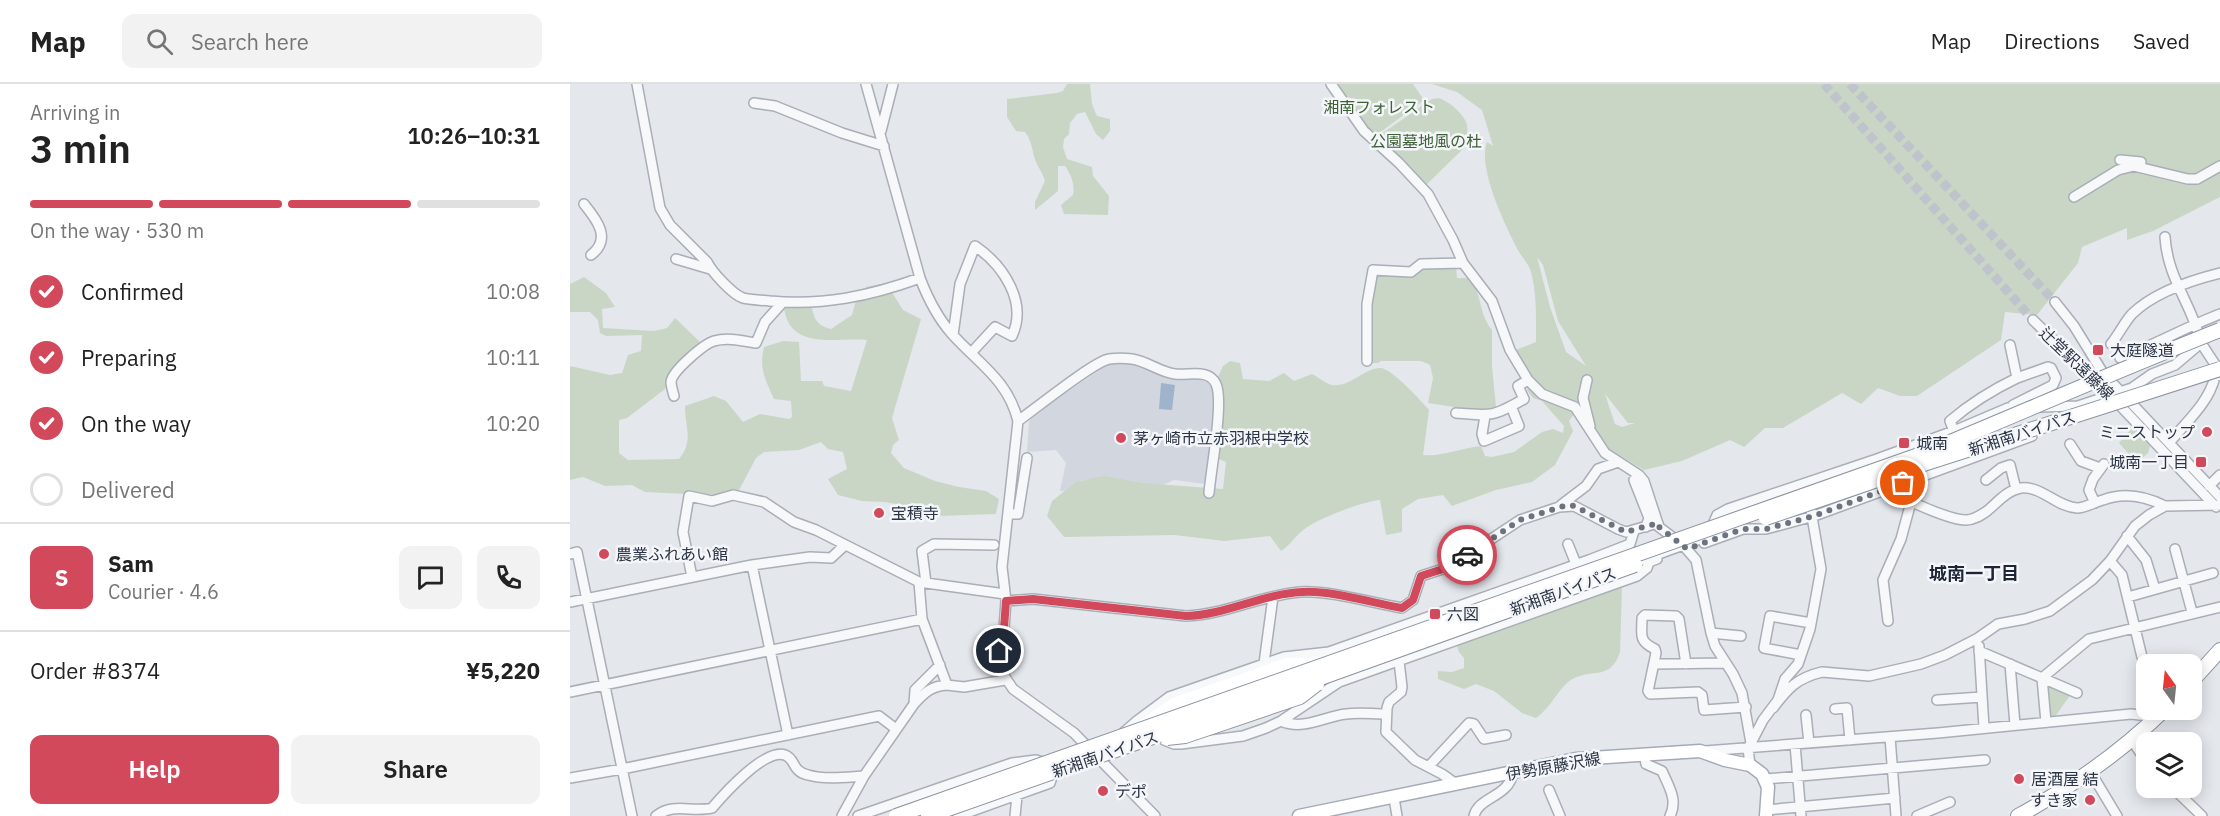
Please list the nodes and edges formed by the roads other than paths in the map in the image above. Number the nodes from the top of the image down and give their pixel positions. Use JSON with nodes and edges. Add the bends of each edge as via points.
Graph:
{"nodes":[{"id":1,"x":637,"y":84,"type":"edge"},
{"id":2,"x":867,"y":84,"type":"edge"},
{"id":3,"x":893,"y":84,"type":"edge"},
{"id":4,"x":1331,"y":84,"type":"edge"},
{"id":5,"x":754,"y":103,"type":"dead end"},
{"id":6,"x":881,"y":133,"type":"junction"},
{"id":7,"x":884,"y":146,"type":"junction"},
{"id":8,"x":2120,"y":160,"type":"dead end"},
{"id":9,"x":2220,"y":166,"type":"edge"},
{"id":10,"x":2152,"y":169,"type":"junction"},
{"id":11,"x":2074,"y":197,"type":"dead end"},
{"id":12,"x":584,"y":204,"type":"dead end"},
{"id":13,"x":2165,"y":237,"type":"dead end"},
{"id":14,"x":591,"y":255,"type":"dead end"},
{"id":15,"x":676,"y":259,"type":"dead end"},
{"id":16,"x":1463,"y":263,"type":"junction"},
{"id":17,"x":710,"y":269,"type":"junction"},
{"id":18,"x":2220,"y":273,"type":"edge"},
{"id":19,"x":920,"y":279,"type":"junction"},
{"id":20,"x":2176,"y":285,"type":"junction"},
{"id":21,"x":783,"y":302,"type":"junction"},
{"id":22,"x":2055,"y":302,"type":"tunnel mouth"},
{"id":23,"x":2220,"y":314,"type":"edge"},
{"id":24,"x":2033,"y":320,"type":"tunnel mouth"},
{"id":25,"x":2197,"y":323,"type":"junction"},
{"id":26,"x":2220,"y":330,"type":"edge"},
{"id":27,"x":953,"y":335,"type":"junction"},
{"id":28,"x":2201,"y":343,"type":"junction"},
{"id":29,"x":2111,"y":344,"type":"dead end"},
{"id":30,"x":2010,"y":345,"type":"dead end"},
{"id":31,"x":971,"y":353,"type":"junction"},
{"id":32,"x":2120,"y":358,"type":"dead end"},
{"id":33,"x":1367,"y":361,"type":"dead end"},
{"id":34,"x":2220,"y":372,"type":"edge"},
{"id":35,"x":2017,"y":378,"type":"junction"},
{"id":36,"x":1528,"y":380,"type":"junction"},
{"id":37,"x":1587,"y":380,"type":"dead end"},
{"id":38,"x":2121,"y":392,"type":"junction"},
{"id":39,"x":2110,"y":395,"type":"junction"},
{"id":40,"x":674,"y":396,"type":"dead end"},
{"id":41,"x":1511,"y":406,"type":"junction"},
{"id":42,"x":2078,"y":406,"type":"junction"},
{"id":43,"x":2008,"y":408,"type":"junction"},
{"id":44,"x":1456,"y":412,"type":"dead end"},
{"id":45,"x":1485,"y":416,"type":"junction"},
{"id":46,"x":1018,"y":421,"type":"junction"},
{"id":47,"x":1591,"y":431,"type":"junction"},
{"id":48,"x":1954,"y":431,"type":"junction"},
{"id":49,"x":2169,"y":443,"type":"junction"},
{"id":50,"x":2070,"y":444,"type":"dead end"},
{"id":51,"x":1887,"y":456,"type":"junction"},
{"id":52,"x":1027,"y":458,"type":"dead end"},
{"id":53,"x":1618,"y":462,"type":"junction"},
{"id":54,"x":2220,"y":475,"type":"edge"},
{"id":55,"x":1635,"y":480,"type":"dead end"},
{"id":56,"x":1986,"y":480,"type":"dead end"},
{"id":57,"x":1896,"y":485,"type":"junction"},
{"id":58,"x":1800,"y":486,"type":"junction"},
{"id":59,"x":2210,"y":486,"type":"junction"},
{"id":60,"x":1885,"y":489,"type":"junction"},
{"id":61,"x":2016,"y":489,"type":"junction"},
{"id":62,"x":1209,"y":492,"type":"dead end"},
{"id":63,"x":1911,"y":502,"type":"junction"},
{"id":64,"x":2095,"y":503,"type":"junction"},
{"id":65,"x":2219,"y":505,"type":"edge"},
{"id":66,"x":2165,"y":506,"type":"junction"},
{"id":67,"x":1559,"y":507,"type":"junction"},
{"id":68,"x":1009,"y":514,"type":"junction"},
{"id":69,"x":1814,"y":516,"type":"junction"},
{"id":70,"x":1658,"y":523,"type":"junction"},
{"id":71,"x":1646,"y":527,"type":"junction"},
{"id":72,"x":1634,"y":531,"type":"junction"},
{"id":73,"x":2127,"y":536,"type":"junction"},
{"id":74,"x":1568,"y":544,"type":"dead end"},
{"id":75,"x":845,"y":545,"type":"junction"},
{"id":76,"x":994,"y":545,"type":"dead end"},
{"id":77,"x":1685,"y":547,"type":"junction"},
{"id":78,"x":2175,"y":549,"type":"dead end"},
{"id":79,"x":570,"y":554,"type":"edge"},
{"id":80,"x":1588,"y":560,"type":"junction"},
{"id":81,"x":2110,"y":561,"type":"junction"},
{"id":82,"x":1576,"y":564,"type":"junction"},
{"id":83,"x":752,"y":565,"type":"junction"},
{"id":84,"x":1613,"y":566,"type":"junction"},
{"id":85,"x":2213,"y":573,"type":"dead end"},
{"id":86,"x":692,"y":577,"type":"junction"},
{"id":87,"x":2184,"y":581,"type":"junction"},
{"id":88,"x":1617,"y":582,"type":"junction"},
{"id":89,"x":922,"y":583,"type":"junction"},
{"id":90,"x":2155,"y":589,"type":"junction"},
{"id":91,"x":1273,"y":597,"type":"junction"},
{"id":92,"x":2128,"y":597,"type":"junction"},
{"id":93,"x":1006,"y":598,"type":"junction"},
{"id":94,"x":587,"y":599,"type":"junction"},
{"id":95,"x":570,"y":602,"type":"edge"},
{"id":96,"x":2220,"y":607,"type":"edge"},
{"id":97,"x":1402,"y":608,"type":"junction"},
{"id":98,"x":2192,"y":612,"type":"junction"},
{"id":99,"x":922,"y":619,"type":"junction"},
{"id":100,"x":1888,"y":621,"type":"dead end"},
{"id":101,"x":1811,"y":622,"type":"junction"},
{"id":102,"x":1401,"y":626,"type":"junction"},
{"id":103,"x":2135,"y":628,"type":"junction"},
{"id":104,"x":1711,"y":633,"type":"junction"},
{"id":105,"x":1741,"y":636,"type":"dead end"},
{"id":106,"x":1978,"y":638,"type":"junction"},
{"id":107,"x":770,"y":649,"type":"junction"},
{"id":108,"x":2220,"y":650,"type":"edge"},
{"id":109,"x":1979,"y":651,"type":"junction"},
{"id":110,"x":2141,"y":654,"type":"edge"},
{"id":111,"x":1801,"y":655,"type":"junction"},
{"id":112,"x":1399,"y":661,"type":"junction"},
{"id":113,"x":1264,"y":663,"type":"junction"},
{"id":114,"x":1725,"y":663,"type":"junction"},
{"id":115,"x":1654,"y":664,"type":"junction"},
{"id":116,"x":1686,"y":664,"type":"junction"},
{"id":117,"x":2010,"y":664,"type":"junction"},
{"id":118,"x":940,"y":665,"type":"junction"},
{"id":119,"x":1326,"y":670,"type":"junction"},
{"id":120,"x":2202,"y":670,"type":"edge"},
{"id":121,"x":2042,"y":678,"type":"junction"},
{"id":122,"x":1005,"y":680,"type":"junction"},
{"id":123,"x":605,"y":684,"type":"junction"},
{"id":124,"x":947,"y":685,"type":"junction"},
{"id":125,"x":570,"y":692,"type":"edge"},
{"id":126,"x":2077,"y":693,"type":"dead end"},
{"id":127,"x":1982,"y":697,"type":"junction"},
{"id":128,"x":1937,"y":700,"type":"dead end"},
{"id":129,"x":914,"y":704,"type":"junction"},
{"id":130,"x":1746,"y":707,"type":"junction"},
{"id":131,"x":1773,"y":708,"type":"junction"},
{"id":132,"x":1835,"y":709,"type":"dead end"},
{"id":133,"x":1385,"y":714,"type":"junction"},
{"id":134,"x":2136,"y":714,"type":"edge"},
{"id":135,"x":1806,"y":715,"type":"dead end"},
{"id":136,"x":2152,"y":720,"type":"edge"},
{"id":137,"x":1281,"y":721,"type":"junction"},
{"id":138,"x":2046,"y":722,"type":"junction"},
{"id":139,"x":2015,"y":725,"type":"junction"},
{"id":140,"x":1984,"y":728,"type":"junction"},
{"id":141,"x":896,"y":729,"type":"junction"},
{"id":142,"x":788,"y":735,"type":"junction"},
{"id":143,"x":1506,"y":735,"type":"dead end"},
{"id":144,"x":1133,"y":736,"type":"junction"},
{"id":145,"x":1890,"y":737,"type":"junction"},
{"id":146,"x":2131,"y":739,"type":"junction"},
{"id":147,"x":1850,"y":740,"type":"junction"},
{"id":148,"x":1809,"y":743,"type":"junction"},
{"id":149,"x":1795,"y":744,"type":"junction"},
{"id":150,"x":1749,"y":746,"type":"junction"},
{"id":151,"x":2136,"y":746,"type":"edge"},
{"id":152,"x":1098,"y":751,"type":"junction"},
{"id":153,"x":1700,"y":751,"type":"junction"},
{"id":154,"x":1644,"y":754,"type":"junction"},
{"id":155,"x":1985,"y":760,"type":"dead end"},
{"id":156,"x":1024,"y":761,"type":"junction"},
{"id":157,"x":1059,"y":764,"type":"junction"},
{"id":158,"x":1750,"y":765,"type":"junction"},
{"id":159,"x":1429,"y":766,"type":"junction"},
{"id":160,"x":1892,"y":768,"type":"junction"},
{"id":161,"x":622,"y":769,"type":"junction"},
{"id":162,"x":2090,"y":771,"type":"junction"},
{"id":163,"x":1513,"y":772,"type":"junction"},
{"id":164,"x":1797,"y":776,"type":"junction"},
{"id":165,"x":864,"y":777,"type":"junction"},
{"id":166,"x":570,"y":778,"type":"edge"},
{"id":167,"x":1766,"y":779,"type":"junction"},
{"id":168,"x":1456,"y":784,"type":"junction"},
{"id":169,"x":1548,"y":790,"type":"dead end"},
{"id":170,"x":1021,"y":794,"type":"junction"},
{"id":171,"x":1394,"y":798,"type":"junction"},
{"id":172,"x":1895,"y":798,"type":"junction"},
{"id":173,"x":2183,"y":798,"type":"edge"},
{"id":174,"x":1950,"y":802,"type":"dead end"},
{"id":175,"x":1801,"y":811,"type":"edge"},
{"id":176,"x":2039,"y":811,"type":"edge"},
{"id":177,"x":1766,"y":813,"type":"edge"},
{"id":178,"x":632,"y":816,"type":"edge"},
{"id":179,"x":656,"y":816,"type":"edge"},
{"id":180,"x":842,"y":816,"type":"edge"},
{"id":181,"x":858,"y":816,"type":"edge"},
{"id":182,"x":896,"y":816,"type":"edge"},
{"id":183,"x":927,"y":816,"type":"edge"},
{"id":184,"x":958,"y":816,"type":"edge"},
{"id":185,"x":1015,"y":816,"type":"edge"},
{"id":186,"x":1155,"y":816,"type":"edge"},
{"id":187,"x":1299,"y":816,"type":"edge"},
{"id":188,"x":1397,"y":816,"type":"edge"},
{"id":189,"x":1474,"y":816,"type":"edge"},
{"id":190,"x":1560,"y":816,"type":"edge"},
{"id":191,"x":1670,"y":816,"type":"edge"},
{"id":192,"x":1896,"y":816,"type":"edge"},
{"id":193,"x":1917,"y":816,"type":"edge"},
{"id":194,"x":2018,"y":816,"type":"edge"},
{"id":195,"x":2117,"y":816,"type":"edge"},
{"id":196,"x":2202,"y":816,"type":"edge"}],
"edges":[{"from":1,"to":17,"type":"street","via":[[660,208],[670,225]]},
{"from":2,"to":6,"type":"street"},
{"from":3,"to":6,"type":"street"},
{"from":4,"to":16,"type":"street","via":[[1364,131],[1428,194]]},
{"from":5,"to":7,"type":"street","via":[[775,106]]},
{"from":6,"to":7,"type":"street"},
{"from":7,"to":19,"type":"street"},
{"from":8,"to":10,"type":"street","via":[[2148,163]]},
{"from":9,"to":10,"type":"street","via":[[2188,179]]},
{"from":10,"to":11,"type":"street","via":[[2134,166],[2118,170]]},
{"from":12,"to":14,"type":"street","via":[[601,233],[602,242]]},
{"from":13,"to":20,"type":"street","via":[[2166,258]]},
{"from":15,"to":17,"type":"street"},
{"from":16,"to":33,"type":"street","via":[[1421,264],[1411,272],[1373,270],[1367,304]]},
{"from":16,"to":36,"type":"street","via":[[1492,301],[1510,350]]},
{"from":17,"to":21,"type":"street","via":[[743,298]]},
{"from":18,"to":20,"type":"street"},
{"from":19,"to":21,"type":"street","via":[[879,293],[808,303]]},
{"from":19,"to":27,"type":"street","via":[[929,301]]},
{"from":20,"to":25,"type":"street"},
{"from":20,"to":29,"type":"street","via":[[2134,312]]},
{"from":21,"to":40,"type":"street","via":[[765,322],[756,343],[712,341],[692,356],[673,376]]},
{"from":22,"to":38,"type":"street","name":"辻堂駅遠藤線","via":[[2103,373]]},
{"from":23,"to":25,"type":"street"},
{"from":24,"to":39,"type":"street","name":"辻堂駅遠藤線"},
{"from":25,"to":28,"type":"street"},
{"from":25,"to":32,"type":"street"},
{"from":26,"to":119,"type":"highway","name":"新湘南バイパス","bridge":true,"via":[[1924,453]]},
{"from":27,"to":31,"type":"street"},
{"from":27,"to":31,"type":"street","via":[[960,284],[975,246],[1004,272],[1017,302],[1017,327],[1012,336],[995,327]]},
{"from":28,"to":34,"type":"street"},
{"from":28,"to":38,"type":"street","via":[[2175,365]]},
{"from":30,"to":35,"type":"street"},
{"from":31,"to":46,"type":"street","via":[[1006,389]]},
{"from":34,"to":49,"type":"street","via":[[2205,401]]},
{"from":34,"to":119,"type":"highway","name":"新湘南バイパス","bridge":true,"via":[[1905,470]]},
{"from":35,"to":43,"type":"street","via":[[2048,367],[2056,378],[2053,386]]},
{"from":35,"to":48,"type":"street","via":[[1971,403],[1950,422]]},
{"from":36,"to":41,"type":"street","via":[[1518,386],[1524,399]]},
{"from":36,"to":47,"type":"street","via":[[1542,394],[1575,407]]},
{"from":37,"to":47,"type":"street","via":[[1583,398]]},
{"from":38,"to":39,"type":"street"},
{"from":38,"to":49,"type":"street","name":"辻堂駅遠藤線"},
{"from":39,"to":42,"type":"street"},
{"from":39,"to":65,"type":"street","name":"辻堂駅遠藤線"},
{"from":41,"to":45,"type":"street"},
{"from":41,"to":45,"type":"street","via":[[1519,426],[1484,441]]},
{"from":42,"to":43,"type":"street"},
{"from":42,"to":57,"type":"street","via":[[2063,425]]},
{"from":43,"to":48,"type":"street"},
{"from":44,"to":45,"type":"street"},
{"from":46,"to":62,"type":"street","via":[[1109,359],[1143,361],[1175,374],[1210,376],[1218,389],[1218,426]]},
{"from":46,"to":68,"type":"street"},
{"from":47,"to":53,"type":"street","via":[[1605,453]]},
{"from":48,"to":51,"type":"street"},
{"from":49,"to":59,"type":"street","name":"辻堂駅遠藤線"},
{"from":50,"to":64,"type":"street","via":[[2081,460],[2102,466],[2089,490]]},
{"from":51,"to":57,"type":"street"},
{"from":51,"to":58,"type":"street"},
{"from":52,"to":68,"type":"street","via":[[1018,514]]},
{"from":53,"to":67,"type":"street","via":[[1598,469],[1586,486]]},
{"from":53,"to":70,"type":"street","via":[[1644,481]]},
{"from":54,"to":59,"type":"street"},
{"from":55,"to":71,"type":"street","via":[[1649,518]]},
{"from":56,"to":61,"type":"street","via":[[2010,465]]},
{"from":57,"to":60,"type":"street"},
{"from":58,"to":69,"type":"street"},
{"from":58,"to":77,"type":"street","via":[[1720,512],[1708,536]]},
{"from":59,"to":65,"type":"street","name":"辻堂駅遠藤線"},
{"from":60,"to":63,"type":"street"},
{"from":60,"to":69,"type":"street"},
{"from":61,"to":63,"type":"street","via":[[1985,512],[1966,520]]},
{"from":61,"to":64,"type":"street","via":[[2036,490],[2073,507]]},
{"from":63,"to":100,"type":"street","via":[[1884,580]]},
{"from":64,"to":66,"type":"street","via":[[2124,495]]},
{"from":65,"to":66,"type":"street"},
{"from":66,"to":73,"type":"street","via":[[2140,521]]},
{"from":67,"to":72,"type":"street","via":[[1574,506],[1618,529]]},
{"from":67,"to":97,"type":"street","via":[[1520,520],[1449,567],[1421,576],[1413,600]]},
{"from":68,"to":93,"type":"street","via":[[1002,567]]},
{"from":69,"to":77,"type":"street","via":[[1766,529],[1743,529]]},
{"from":69,"to":101,"type":"street","via":[[1821,569]]},
{"from":70,"to":71,"type":"street"},
{"from":70,"to":77,"type":"street"},
{"from":71,"to":72,"type":"street"},
{"from":72,"to":80,"type":"street","via":[[1630,544]]},
{"from":73,"to":81,"type":"street"},
{"from":73,"to":90,"type":"street","via":[[2146,560]]},
{"from":74,"to":82,"type":"street"},
{"from":75,"to":83,"type":"street","via":[[831,558]]},
{"from":75,"to":86,"type":"street","via":[[794,522],[764,502],[733,495],[712,501],[689,496],[683,532]]},
{"from":75,"to":89,"type":"street"},
{"from":76,"to":89,"type":"street","via":[[934,544],[922,551]]},
{"from":77,"to":84,"type":"street","via":[[1621,568]]},
{"from":77,"to":88,"type":"street","via":[[1649,562],[1643,572]]},
{"from":77,"to":104,"type":"street","via":[[1696,560]]},
{"from":78,"to":87,"type":"street"},
{"from":79,"to":94,"type":"street","via":[[578,552]]},
{"from":80,"to":82,"type":"street"},
{"from":80,"to":84,"type":"street"},
{"from":81,"to":92,"type":"street","via":[[2122,575]]},
{"from":81,"to":106,"type":"street","via":[[2058,607],[2032,618],[1998,624]]},
{"from":82,"to":102,"type":"street"},
{"from":83,"to":86,"type":"street"},
{"from":83,"to":107,"type":"street"},
{"from":84,"to":88,"type":"street"},
{"from":85,"to":87,"type":"street"},
{"from":86,"to":94,"type":"street"},
{"from":87,"to":90,"type":"street"},
{"from":87,"to":98,"type":"street"},
{"from":88,"to":112,"type":"street"},
{"from":89,"to":93,"type":"street"},
{"from":89,"to":99,"type":"street"},
{"from":90,"to":92,"type":"street"},
{"from":91,"to":93,"type":"street","via":[[1186,616]]},
{"from":91,"to":97,"type":"street","via":[[1317,592]]},
{"from":91,"to":113,"type":"street"},
{"from":92,"to":103,"type":"street"},
{"from":93,"to":122,"type":"street","via":[[999,651],[999,666]]},
{"from":94,"to":95,"type":"street"},
{"from":94,"to":123,"type":"street"},
{"from":96,"to":98,"type":"street"},
{"from":97,"to":102,"type":"street"},
{"from":98,"to":103,"type":"street"},
{"from":99,"to":107,"type":"street"},
{"from":99,"to":118,"type":"street"},
{"from":101,"to":111,"type":"street"},
{"from":101,"to":111,"type":"street","via":[[1770,616],[1764,648]]},
{"from":102,"to":113,"type":"street","via":[[1323,654],[1288,656]]},
{"from":103,"to":110,"type":"street"},
{"from":103,"to":121,"type":"street","via":[[2089,639]]},
{"from":104,"to":105,"type":"street"},
{"from":104,"to":114,"type":"street"},
{"from":106,"to":109,"type":"street"},
{"from":106,"to":131,"type":"street","via":[[1921,664],[1869,676],[1815,674],[1792,684]]},
{"from":107,"to":123,"type":"street"},
{"from":107,"to":142,"type":"street"},
{"from":108,"to":120,"type":"highway"},
{"from":109,"to":117,"type":"street"},
{"from":109,"to":127,"type":"street"},
{"from":111,"to":131,"type":"street"},
{"from":112,"to":133,"type":"street","via":[[1401,692],[1389,702]]},
{"from":112,"to":137,"type":"street","via":[[1339,682]]},
{"from":113,"to":144,"type":"street","via":[[1169,697]]},
{"from":114,"to":116,"type":"street"},
{"from":114,"to":130,"type":"street"},
{"from":115,"to":116,"type":"street"},
{"from":115,"to":116,"type":"street","via":[[1656,653],[1642,640],[1645,615],[1679,618]]},
{"from":115,"to":130,"type":"street","via":[[1650,694],[1698,692],[1704,710]]},
{"from":117,"to":121,"type":"street"},
{"from":117,"to":139,"type":"street"},
{"from":118,"to":124,"type":"street"},
{"from":118,"to":129,"type":"street","via":[[915,690]]},
{"from":119,"to":144,"type":"highway","name":"新湘南バイパス","bridge":true},
{"from":119,"to":144,"type":"highway","bridge":true,"via":[[1300,697],[1243,717],[1185,736]]},
{"from":121,"to":126,"type":"street"},
{"from":121,"to":138,"type":"street"},
{"from":122,"to":124,"type":"street","via":[[964,687]]},
{"from":122,"to":152,"type":"street","via":[[1020,696]]},
{"from":123,"to":125,"type":"street"},
{"from":123,"to":161,"type":"street"},
{"from":124,"to":129,"type":"street","via":[[926,691]]},
{"from":127,"to":128,"type":"street"},
{"from":127,"to":140,"type":"street"},
{"from":129,"to":141,"type":"street"},
{"from":130,"to":150,"type":"street"},
{"from":131,"to":150,"type":"street"},
{"from":132,"to":147,"type":"street","via":[[1847,708]]},
{"from":133,"to":137,"type":"street","via":[[1346,714],[1310,723]]},
{"from":133,"to":159,"type":"street","via":[[1386,732],[1415,760]]},
{"from":134,"to":138,"type":"street"},
{"from":135,"to":148,"type":"street"},
{"from":136,"to":146,"type":"highway"},
{"from":137,"to":144,"type":"street","via":[[1243,736],[1174,744],[1153,735]]},
{"from":138,"to":139,"type":"street"},
{"from":139,"to":140,"type":"street"},
{"from":140,"to":145,"type":"street"},
{"from":141,"to":142,"type":"street","via":[[879,716]]},
{"from":141,"to":165,"type":"street"},
{"from":142,"to":161,"type":"street"},
{"from":143,"to":159,"type":"street","via":[[1484,739],[1469,723]]},
{"from":144,"to":152,"type":"street"},
{"from":144,"to":182,"type":"highway","name":"新湘南バイパス","bridge":true},
{"from":144,"to":183,"type":"highway","name":"新湘南バイパス","bridge":true},
{"from":145,"to":147,"type":"street"},
{"from":145,"to":160,"type":"street"},
{"from":146,"to":151,"type":"street"},
{"from":146,"to":162,"type":"highway"},
{"from":147,"to":148,"type":"street"},
{"from":148,"to":149,"type":"street"},
{"from":149,"to":150,"type":"street"},
{"from":149,"to":164,"type":"street"},
{"from":150,"to":153,"type":"street"},
{"from":150,"to":158,"type":"street"},
{"from":152,"to":157,"type":"street"},
{"from":152,"to":186,"type":"street"},
{"from":153,"to":154,"type":"main road","name":"伊勢原藤沢線"},
{"from":153,"to":158,"type":"main road","name":"伊勢原藤沢線"},
{"from":154,"to":163,"type":"main road","name":"伊勢原藤沢線","via":[[1576,759]]},
{"from":154,"to":191,"type":"street","via":[[1646,764],[1662,771],[1674,798]]},
{"from":155,"to":160,"type":"street"},
{"from":156,"to":157,"type":"street"},
{"from":156,"to":170,"type":"street","via":[[1030,765],[1033,781]]},
{"from":156,"to":181,"type":"street"},
{"from":157,"to":170,"type":"street","via":[[1050,783]]},
{"from":158,"to":167,"type":"main road","name":"伊勢原藤沢線"},
{"from":159,"to":168,"type":"street"},
{"from":160,"to":164,"type":"street"},
{"from":160,"to":172,"type":"street"},
{"from":161,"to":166,"type":"street"},
{"from":161,"to":178,"type":"street"},
{"from":162,"to":176,"type":"highway"},
{"from":162,"to":195,"type":"street"},
{"from":163,"to":168,"type":"main road","name":"伊勢原藤沢線"},
{"from":163,"to":189,"type":"street","via":[[1508,785],[1479,807]]},
{"from":164,"to":167,"type":"street"},
{"from":164,"to":175,"type":"street"},
{"from":165,"to":179,"type":"street","via":[[810,776],[798,772],[784,755],[776,755],[748,772],[712,808],[675,807]]},
{"from":165,"to":180,"type":"street"},
{"from":167,"to":177,"type":"main road"},
{"from":168,"to":171,"type":"main road","name":"伊勢原藤沢線"},
{"from":169,"to":190,"type":"street"},
{"from":170,"to":184,"type":"street"},
{"from":170,"to":185,"type":"street"},
{"from":171,"to":187,"type":"main road","name":"伊勢原藤沢線"},
{"from":171,"to":188,"type":"street"},
{"from":172,"to":175,"type":"street"},
{"from":172,"to":192,"type":"street"},
{"from":173,"to":196,"type":"street"},
{"from":174,"to":193,"type":"street"},
{"from":175,"to":177,"type":"street"},
{"from":176,"to":194,"type":"highway"}]}
